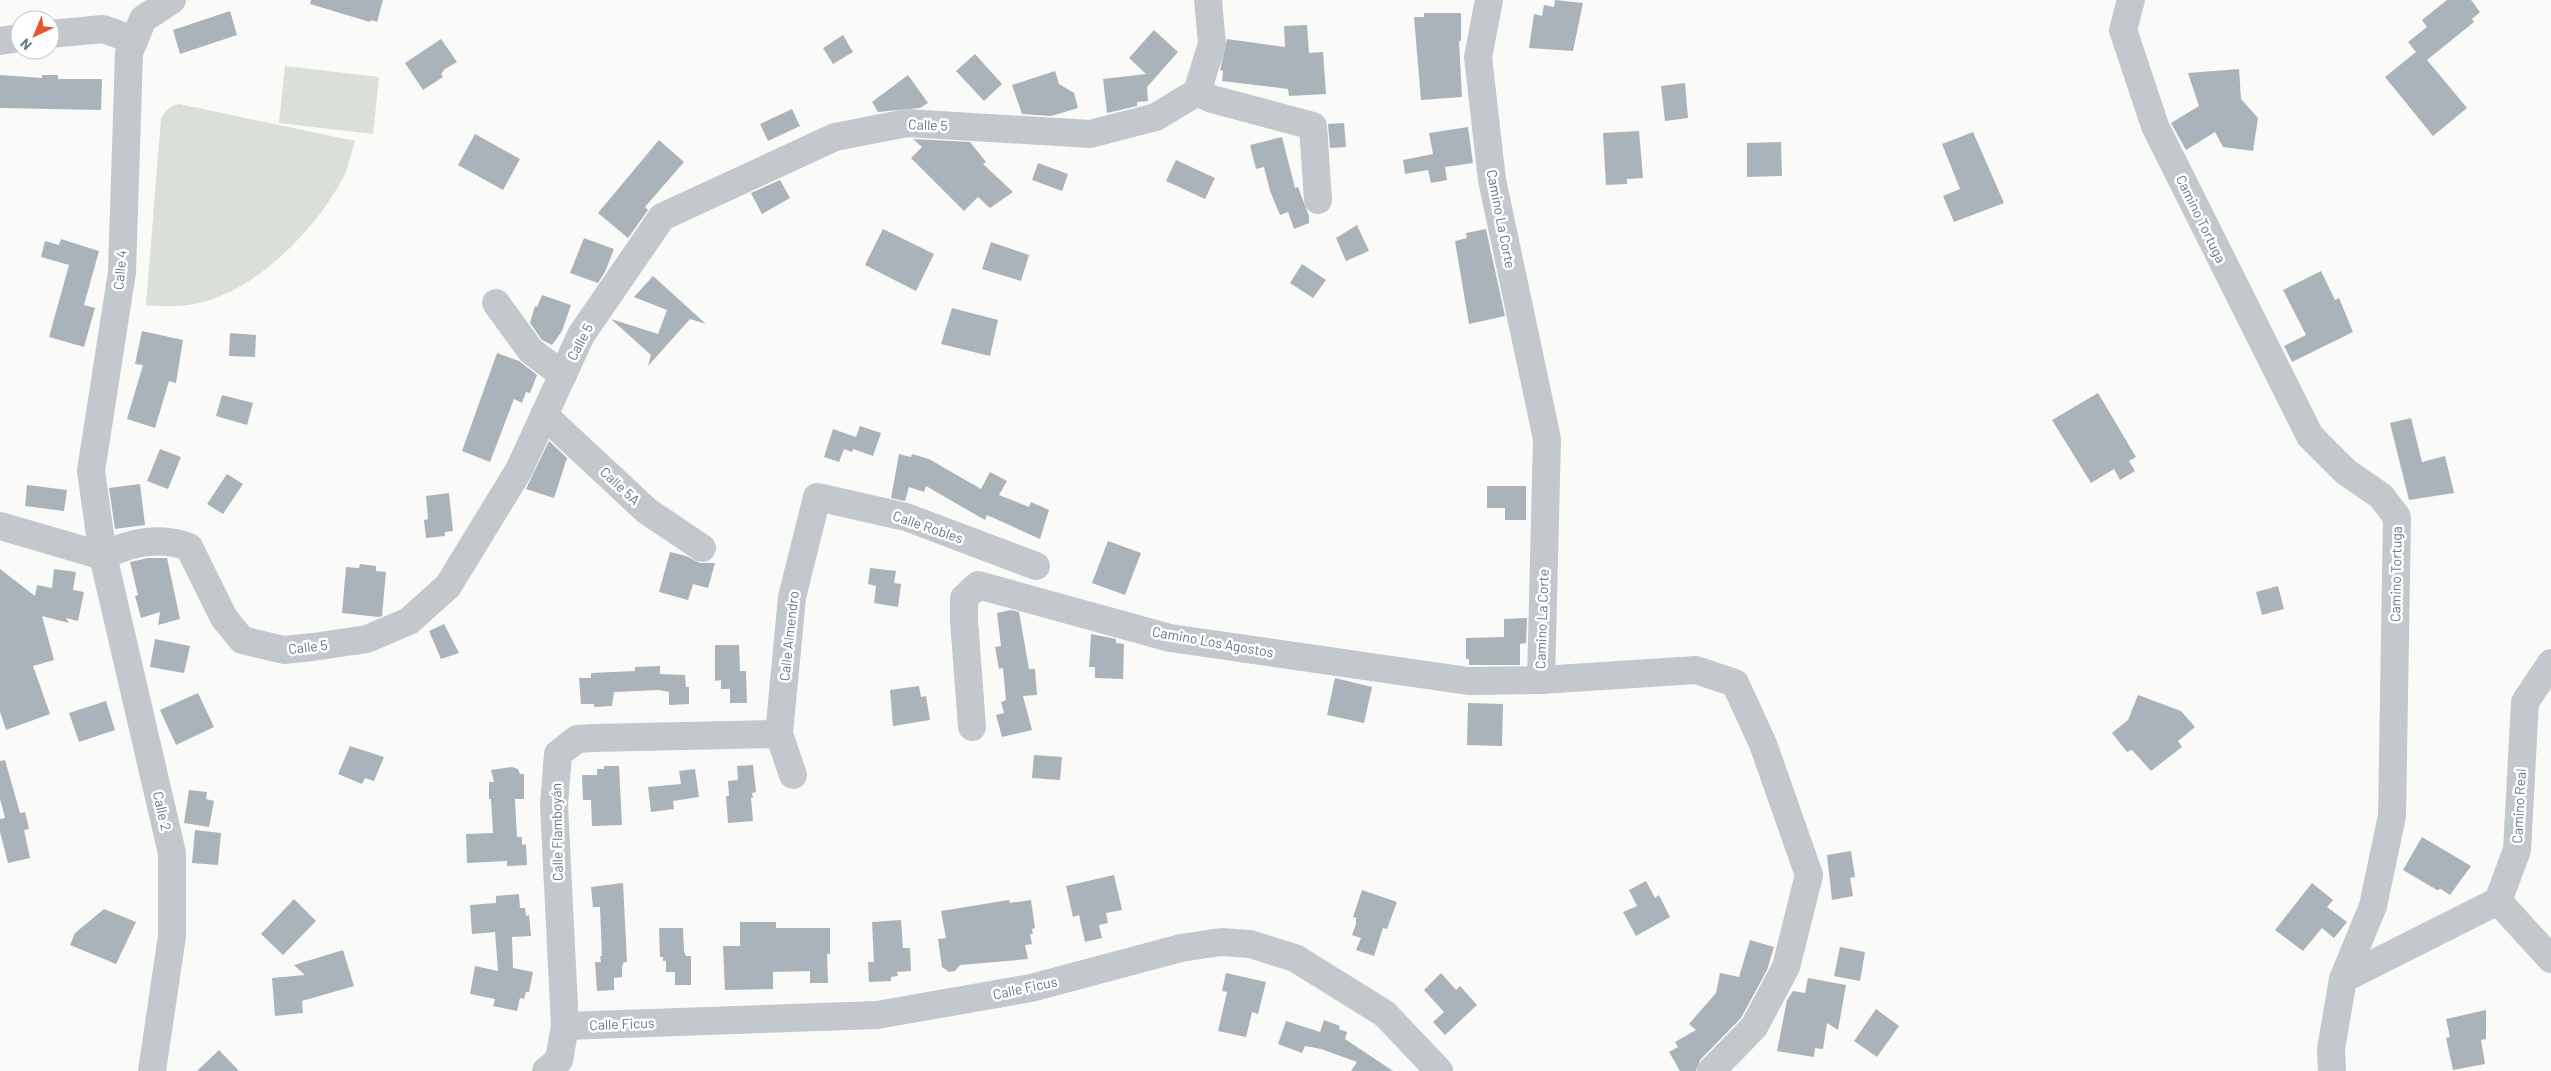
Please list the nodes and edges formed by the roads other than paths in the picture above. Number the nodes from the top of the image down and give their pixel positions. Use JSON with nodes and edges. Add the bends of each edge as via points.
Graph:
{"nodes":[{"id":1,"x":172,"y":0,"type":"edge"},
{"id":2,"x":1208,"y":0,"type":"edge"},
{"id":3,"x":1489,"y":0,"type":"edge"},
{"id":4,"x":2131,"y":0,"type":"edge"},
{"id":5,"x":136,"y":20,"type":"edge"},
{"id":6,"x":60,"y":33,"type":"edge"},
{"id":7,"x":1197,"y":92,"type":"junction"},
{"id":8,"x":1318,"y":200,"type":"dead end"},
{"id":9,"x":496,"y":303,"type":"dead end"},
{"id":10,"x":563,"y":375,"type":"junction"},
{"id":11,"x":544,"y":415,"type":"junction"},
{"id":12,"x":817,"y":496,"type":"joint"},
{"id":13,"x":0,"y":526,"type":"edge"},
{"id":14,"x":702,"y":548,"type":"dead end"},
{"id":15,"x":103,"y":556,"type":"junction"},
{"id":16,"x":1036,"y":566,"type":"dead end"},
{"id":17,"x":2551,"y":663,"type":"edge"},
{"id":18,"x":1541,"y":680,"type":"junction"},
{"id":19,"x":972,"y":727,"type":"dead end"},
{"id":20,"x":779,"y":734,"type":"junction"},
{"id":21,"x":793,"y":775,"type":"dead end"},
{"id":22,"x":2498,"y":900,"type":"junction"},
{"id":23,"x":2551,"y":959,"type":"edge"},
{"id":24,"x":2343,"y":979,"type":"junction"},
{"id":25,"x":565,"y":1026,"type":"junction"},
{"id":26,"x":152,"y":1071,"type":"edge"},
{"id":27,"x":546,"y":1071,"type":"edge"},
{"id":28,"x":1439,"y":1071,"type":"edge"},
{"id":29,"x":1711,"y":1071,"type":"edge"},
{"id":30,"x":2332,"y":1071,"type":"edge"}],
"edges":[{"from":1,"to":5,"type":"street"},
{"from":2,"to":7,"type":"street","via":[[1212,44]]},
{"from":3,"to":18,"type":"street","name":"Camino La Corte","via":[[1478,57],[1492,180],[1548,439]]},
{"from":4,"to":24,"type":"street","name":"Camino Tortuga","via":[[2123,30],[2155,126],[2310,436],[2346,472],[2381,496],[2397,517],[2392,816],[2373,906]]},
{"from":5,"to":6,"type":"street","via":[[103,29]]},
{"from":5,"to":15,"type":"street","name":"Calle 4","via":[[129,52],[122,272],[91,471]]},
{"from":7,"to":8,"type":"street","via":[[1313,126]]},
{"from":7,"to":10,"type":"street","name":"Calle 5","via":[[1156,117],[1090,134],[907,123],[834,137],[662,218],[581,335]]},
{"from":9,"to":10,"type":"street","via":[[531,351]]},
{"from":10,"to":11,"type":"street","name":"Calle 5"},
{"from":11,"to":14,"type":"street","name":"Calle 5A","via":[[646,511]]},
{"from":11,"to":15,"type":"street","name":"Calle 5","via":[[519,470],[448,586],[409,621],[368,639],[284,650],[242,640],[224,618],[189,547],[172,540],[126,545]]},
{"from":12,"to":16,"type":"street","name":"Calle Robles","via":[[906,517]]},
{"from":12,"to":20,"type":"street","name":"Calle Almendro","via":[[792,597]]},
{"from":13,"to":15,"type":"street"},
{"from":15,"to":26,"type":"street","name":"Calle 2","via":[[172,854],[172,936]]},
{"from":17,"to":22,"type":"street","name":"Camino Real","via":[[2525,702],[2517,850]]},
{"from":18,"to":19,"type":"street","name":"Camino Los Agostos","via":[[1468,681],[1170,638],[978,585],[964,598]]},
{"from":18,"to":29,"type":"street","name":"Camino La Corte","via":[[1696,670],[1734,683],[1763,744],[1809,875],[1786,966],[1754,1027]]},
{"from":20,"to":21,"type":"street","name":"Calle Almendro"},
{"from":20,"to":25,"type":"street","name":"Calle Flamboyán","via":[[577,739],[558,754],[554,805]]},
{"from":22,"to":23,"type":"street"},
{"from":22,"to":24,"type":"street"},
{"from":24,"to":30,"type":"street","name":"Camino Tortuga","via":[[2331,1048]]},
{"from":25,"to":27,"type":"street","name":"Calle Flamboyán","via":[[559,1060]]},
{"from":25,"to":28,"type":"street","name":"Calle Ficus","via":[[877,1015],[1031,988],[1181,948],[1221,942],[1250,944],[1295,958],[1385,1014]]}]}
